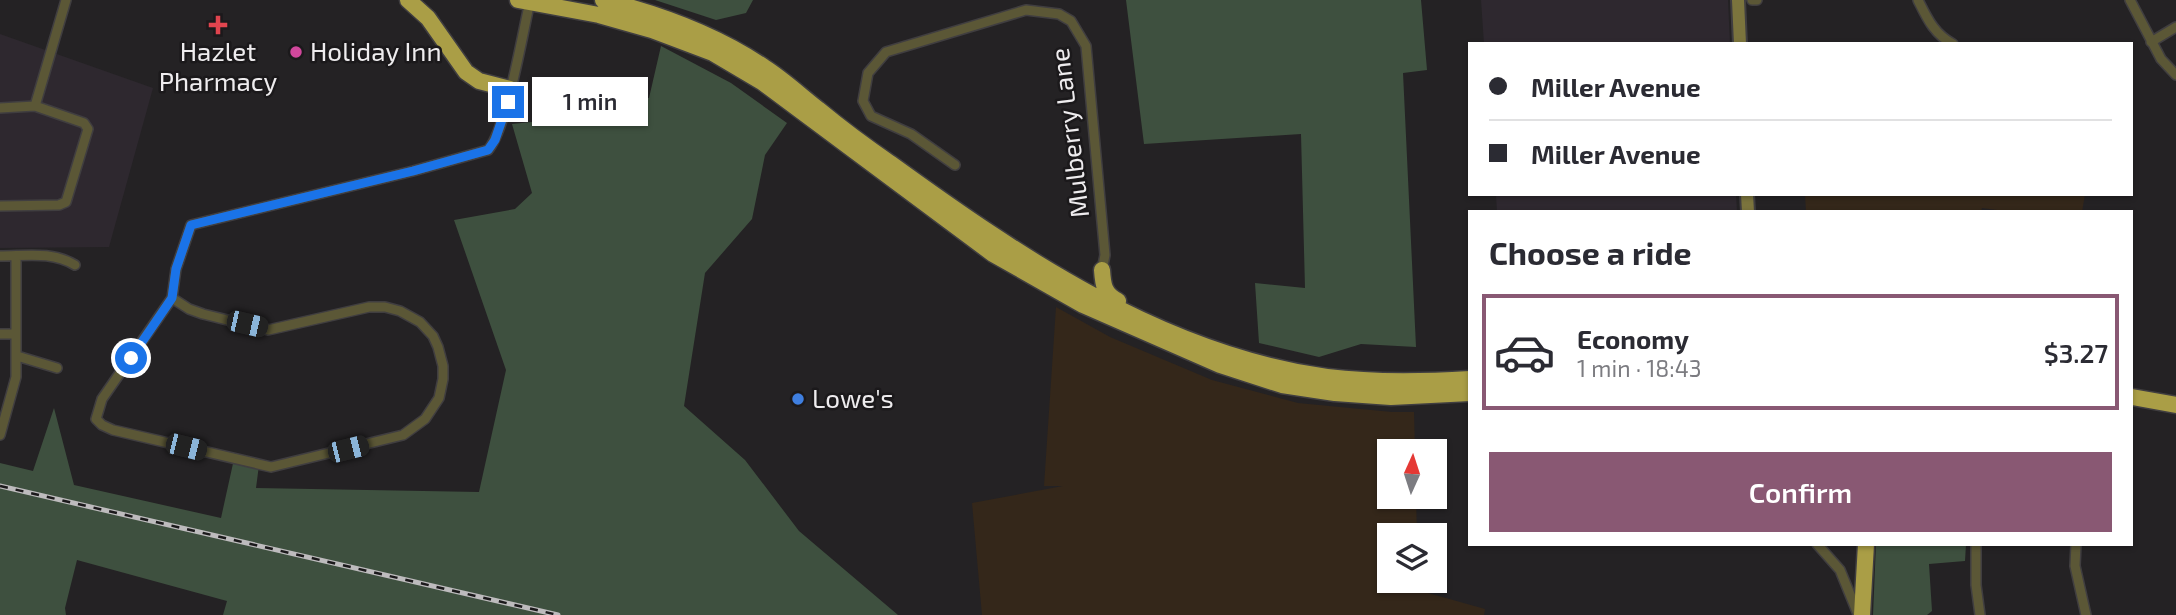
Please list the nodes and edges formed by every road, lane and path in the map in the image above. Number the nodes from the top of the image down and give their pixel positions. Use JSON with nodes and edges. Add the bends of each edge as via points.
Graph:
{"nodes":[{"id":1,"x":66,"y":0,"type":"edge"},
{"id":2,"x":408,"y":0,"type":"edge"},
{"id":3,"x":603,"y":0,"type":"edge"},
{"id":4,"x":1738,"y":0,"type":"edge"},
{"id":5,"x":1918,"y":0,"type":"edge"},
{"id":6,"x":2130,"y":0,"type":"edge"},
{"id":7,"x":526,"y":1,"type":"edge"},
{"id":8,"x":2176,"y":27,"type":"edge"},
{"id":9,"x":1740,"y":42,"type":"edge"},
{"id":10,"x":1951,"y":42,"type":"edge"},
{"id":11,"x":2151,"y":42,"type":"junction"},
{"id":12,"x":2176,"y":75,"type":"edge"},
{"id":13,"x":510,"y":89,"type":"junction"},
{"id":14,"x":35,"y":106,"type":"junction"},
{"id":15,"x":0,"y":108,"type":"edge"},
{"id":16,"x":955,"y":165,"type":"dead end"},
{"id":17,"x":0,"y":206,"type":"edge"},
{"id":18,"x":0,"y":256,"type":"edge"},
{"id":19,"x":16,"y":256,"type":"junction"},
{"id":20,"x":75,"y":265,"type":"dead end"},
{"id":21,"x":1102,"y":270,"type":"junction"},
{"id":22,"x":1048,"y":271,"type":"junction"},
{"id":23,"x":172,"y":298,"type":"junction"},
{"id":24,"x":1145,"y":322,"type":"junction"},
{"id":25,"x":0,"y":334,"type":"edge"},
{"id":26,"x":16,"y":334,"type":"junction"},
{"id":27,"x":17,"y":356,"type":"junction"},
{"id":28,"x":57,"y":368,"type":"dead end"},
{"id":29,"x":1468,"y":379,"type":"edge"},
{"id":30,"x":1468,"y":393,"type":"edge"},
{"id":31,"x":2133,"y":397,"type":"edge"},
{"id":32,"x":2176,"y":405,"type":"edge"},
{"id":33,"x":2133,"y":408,"type":"edge"},
{"id":34,"x":2176,"y":416,"type":"edge"},
{"id":35,"x":0,"y":435,"type":"edge"},
{"id":36,"x":1819,"y":546,"type":"edge"},
{"id":37,"x":1866,"y":546,"type":"edge"},
{"id":38,"x":1976,"y":546,"type":"edge"},
{"id":39,"x":2076,"y":546,"type":"edge"},
{"id":40,"x":1860,"y":615,"type":"edge"},
{"id":41,"x":1980,"y":615,"type":"edge"},
{"id":42,"x":2086,"y":615,"type":"edge"}],
"edges":[{"from":1,"to":14,"type":"street"},
{"from":2,"to":13,"type":"highway","via":[[428,18],[466,72],[479,81]]},
{"from":3,"to":22,"type":"highway","via":[[657,15],[741,52],[888,162]]},
{"from":4,"to":9,"type":"street"},
{"from":5,"to":10,"type":"street","via":[[1932,27]]},
{"from":6,"to":11,"type":"street"},
{"from":7,"to":13,"type":"street"},
{"from":7,"to":30,"type":"highway","via":[[659,32],[724,59],[770,88],[993,254],[1083,305],[1220,365],[1282,385],[1335,393],[1391,397]]},
{"from":8,"to":11,"type":"street"},
{"from":11,"to":12,"type":"street"},
{"from":13,"to":23,"type":"street","via":[[488,150],[193,223],[176,269]]},
{"from":14,"to":15,"type":"street"},
{"from":14,"to":17,"type":"street","via":[[84,123],[88,129],[68,198],[58,205]]},
{"from":16,"to":21,"type":"street","name":"Mulberry Lane","via":[[911,134],[871,116],[863,102],[868,73],[887,52],[1026,10],[1059,14],[1072,21],[1086,46],[1105,255]]},
{"from":18,"to":19,"type":"street"},
{"from":19,"to":20,"type":"street","via":[[51,255]]},
{"from":19,"to":26,"type":"street"},
{"from":21,"to":22,"type":"highway","via":[[1088,281]]},
{"from":21,"to":24,"type":"highway","via":[[1104,290]]},
{"from":22,"to":24,"type":"highway"},
{"from":23,"to":23,"type":"street","via":[[203,314],[268,330],[369,307],[392,308],[414,317],[438,347],[443,366],[439,398],[425,419],[396,437],[271,467],[102,425],[96,419],[102,400]]},
{"from":24,"to":29,"type":"highway","via":[[1225,354],[1293,371],[1360,380]]},
{"from":25,"to":26,"type":"street"},
{"from":26,"to":27,"type":"street"},
{"from":27,"to":28,"type":"street"},
{"from":27,"to":35,"type":"street","via":[[15,385]]},
{"from":31,"to":32,"type":"highway"},
{"from":33,"to":34,"type":"highway"},
{"from":36,"to":40,"type":"street","via":[[1840,570]]},
{"from":37,"to":40,"type":"highway"},
{"from":38,"to":41,"type":"street"},
{"from":39,"to":42,"type":"street","via":[[2075,566]]}]}
